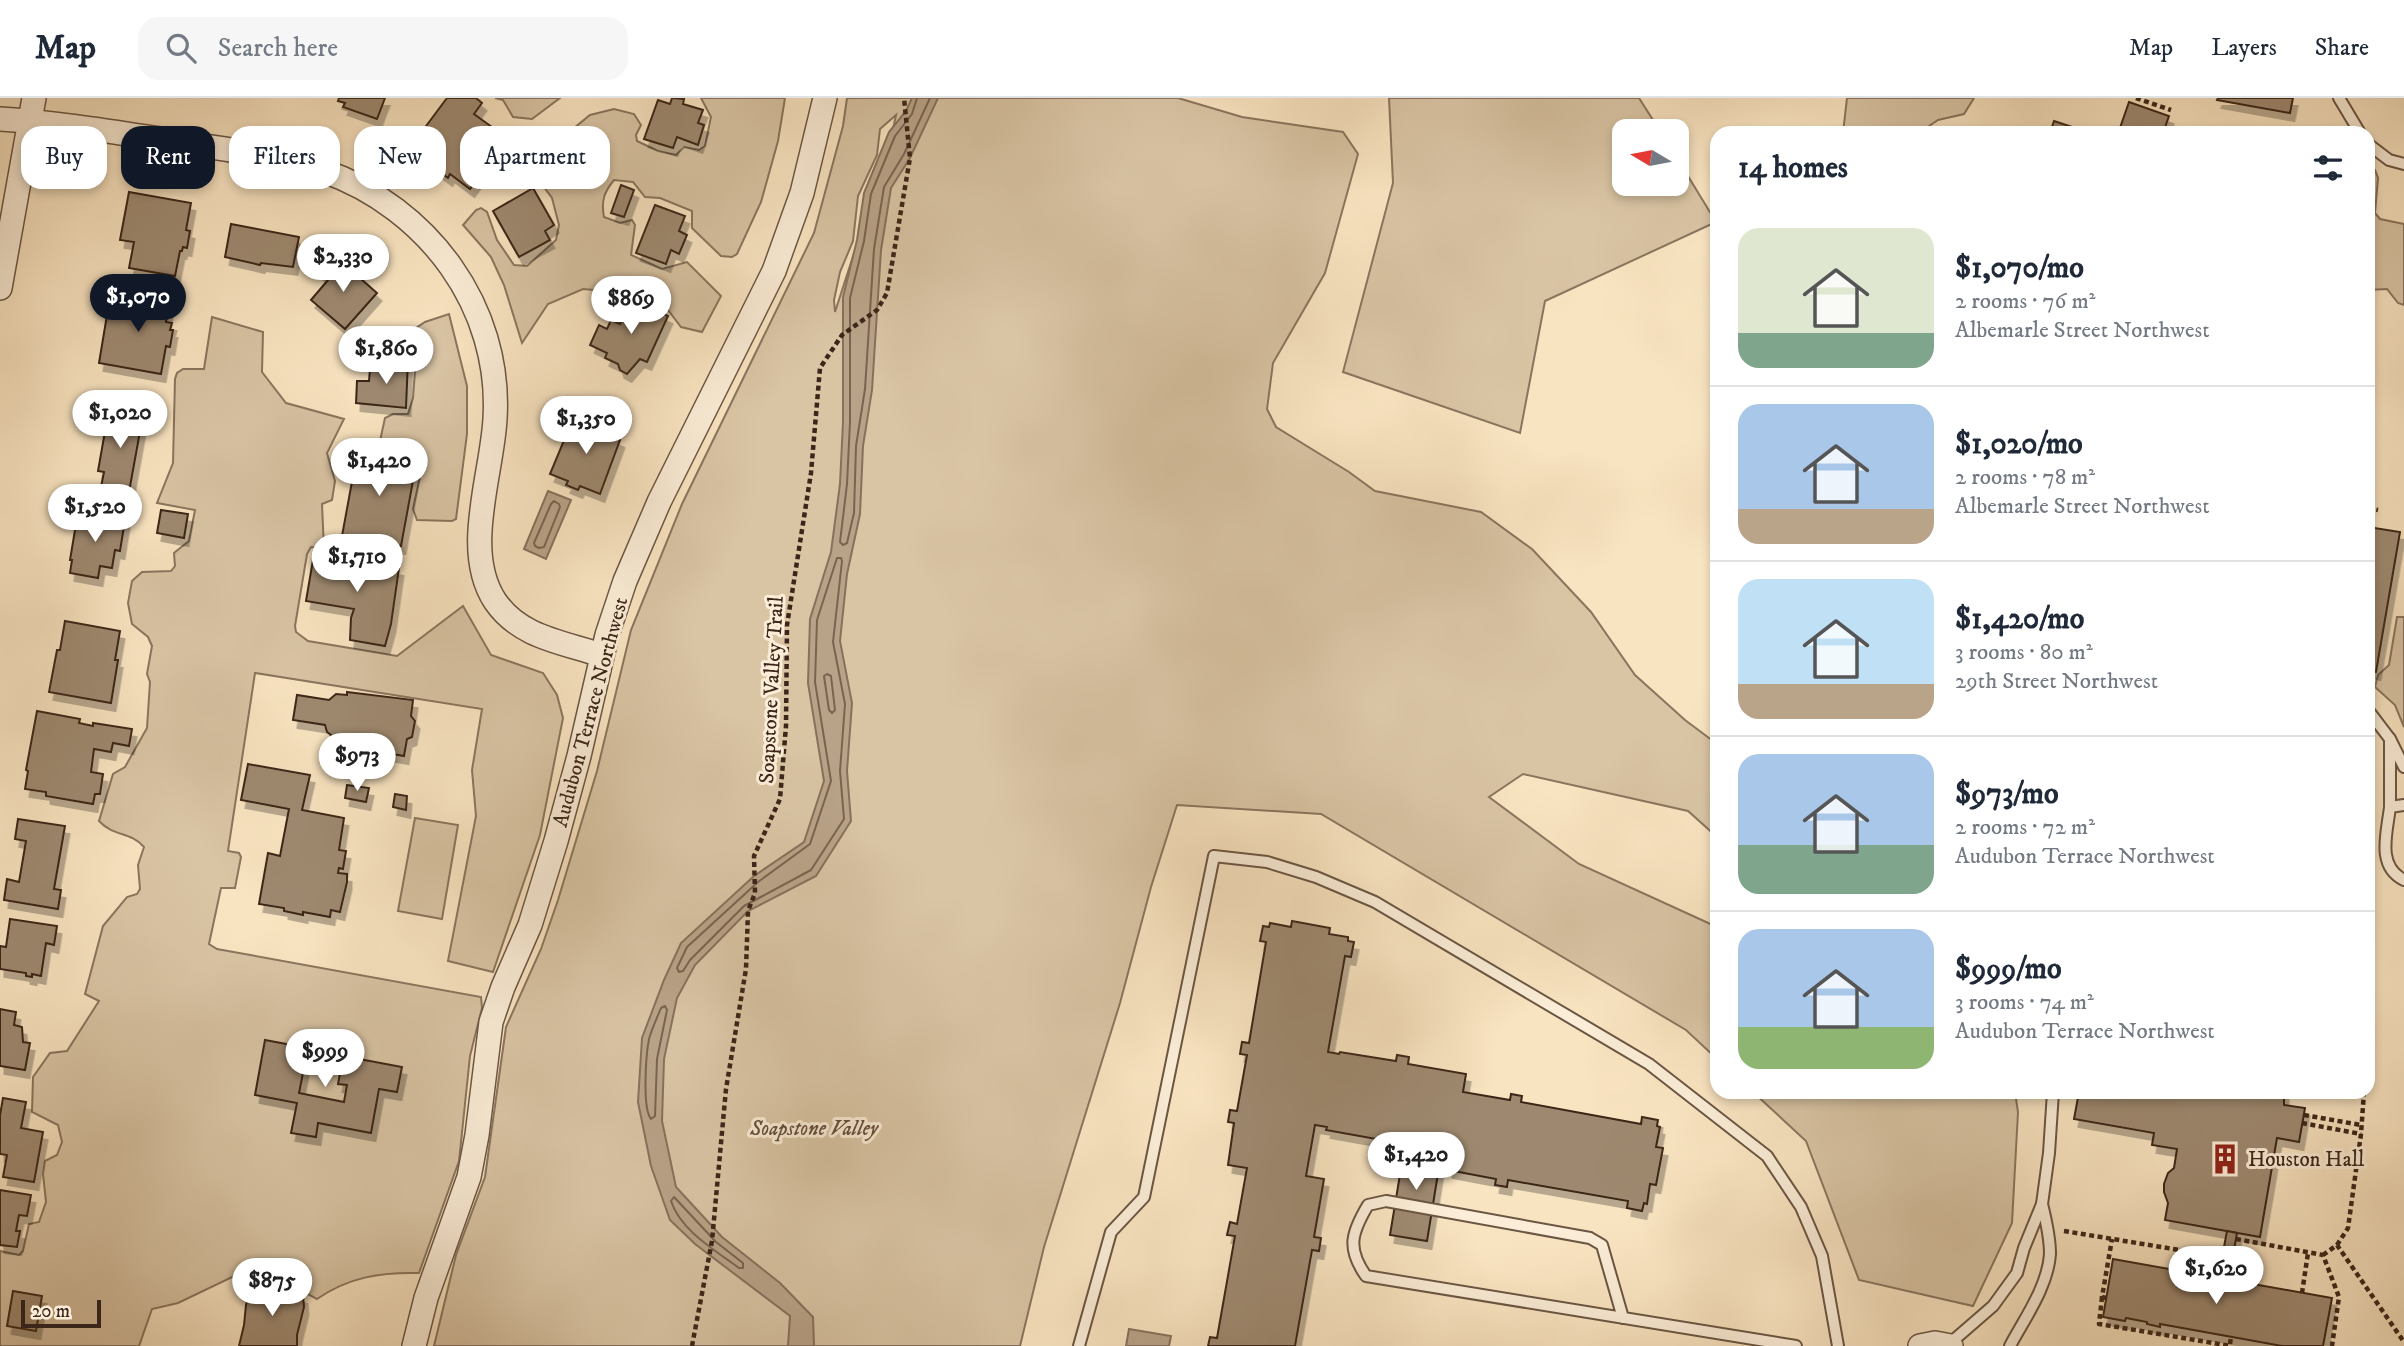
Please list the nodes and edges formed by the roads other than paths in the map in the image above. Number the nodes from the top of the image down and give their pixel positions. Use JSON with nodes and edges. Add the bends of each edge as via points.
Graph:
{"nodes":[{"id":1,"x":825,"y":98,"type":"edge"},
{"id":2,"x":2339,"y":98,"type":"edge"},
{"id":3,"x":32,"y":109,"type":"edge"},
{"id":4,"x":0,"y":119,"type":"edge"},
{"id":5,"x":2356,"y":126,"type":"edge"},
{"id":6,"x":2375,"y":150,"type":"edge"},
{"id":7,"x":2404,"y":164,"type":"edge"},
{"id":8,"x":0,"y":288,"type":"edge"},
{"id":9,"x":601,"y":655,"type":"junction"},
{"id":10,"x":2375,"y":717,"type":"edge"},
{"id":11,"x":2390,"y":739,"type":"junction"},
{"id":12,"x":2404,"y":767,"type":"edge"},
{"id":13,"x":2404,"y":805,"type":"edge"},
{"id":14,"x":2390,"y":807,"type":"junction"},
{"id":15,"x":2404,"y":880,"type":"edge"},
{"id":16,"x":2053,"y":1099,"type":"edge"},
{"id":17,"x":2042,"y":1204,"type":"junction"},
{"id":18,"x":1623,"y":1318,"type":"junction"},
{"id":19,"x":1950,"y":1345,"type":"edge"},
{"id":20,"x":414,"y":1346,"type":"edge"},
{"id":21,"x":1079,"y":1346,"type":"edge"},
{"id":22,"x":1796,"y":1346,"type":"edge"},
{"id":23,"x":1838,"y":1346,"type":"edge"},
{"id":24,"x":1920,"y":1346,"type":"edge"},
{"id":25,"x":2010,"y":1346,"type":"edge"}],
"edges":[{"from":1,"to":9,"type":"street","name":"Audubon Terrace Northwest","via":[[810,169],[779,259],[642,541]]},
{"from":2,"to":5,"type":"lane"},
{"from":3,"to":4,"type":"street"},
{"from":3,"to":8,"type":"street"},
{"from":3,"to":9,"type":"street","via":[[72,125],[310,167],[376,195],[415,223],[468,293],[488,347],[495,420],[480,552],[489,590],[508,617],[533,634]]},
{"from":6,"to":7,"type":"lane"},
{"from":9,"to":20,"type":"street","name":"Audubon Terrace Northwest","via":[[556,841],[530,925],[491,1022],[469,1177],[426,1297]]},
{"from":10,"to":11,"type":"lane"},
{"from":11,"to":12,"type":"lane"},
{"from":11,"to":14,"type":"lane"},
{"from":13,"to":14,"type":"lane"},
{"from":14,"to":15,"type":"lane","via":[[2385,853],[2388,868]]},
{"from":16,"to":17,"type":"lane"},
{"from":17,"to":19,"type":"lane","via":[[2017,1273],[1993,1306]]},
{"from":17,"to":25,"type":"lane","via":[[2050,1255],[2042,1283]]},
{"from":18,"to":18,"type":"lane","via":[[1366,1276],[1354,1259],[1354,1228],[1368,1205],[1387,1201],[1590,1238],[1602,1245]]},
{"from":18,"to":22,"type":"lane"},
{"from":19,"to":24,"type":"street"},
{"from":21,"to":23,"type":"lane","via":[[1111,1232],[1144,1197],[1214,856],[1267,862],[1375,902],[1648,1064],[1756,1147],[1801,1207],[1822,1256]]}]}
